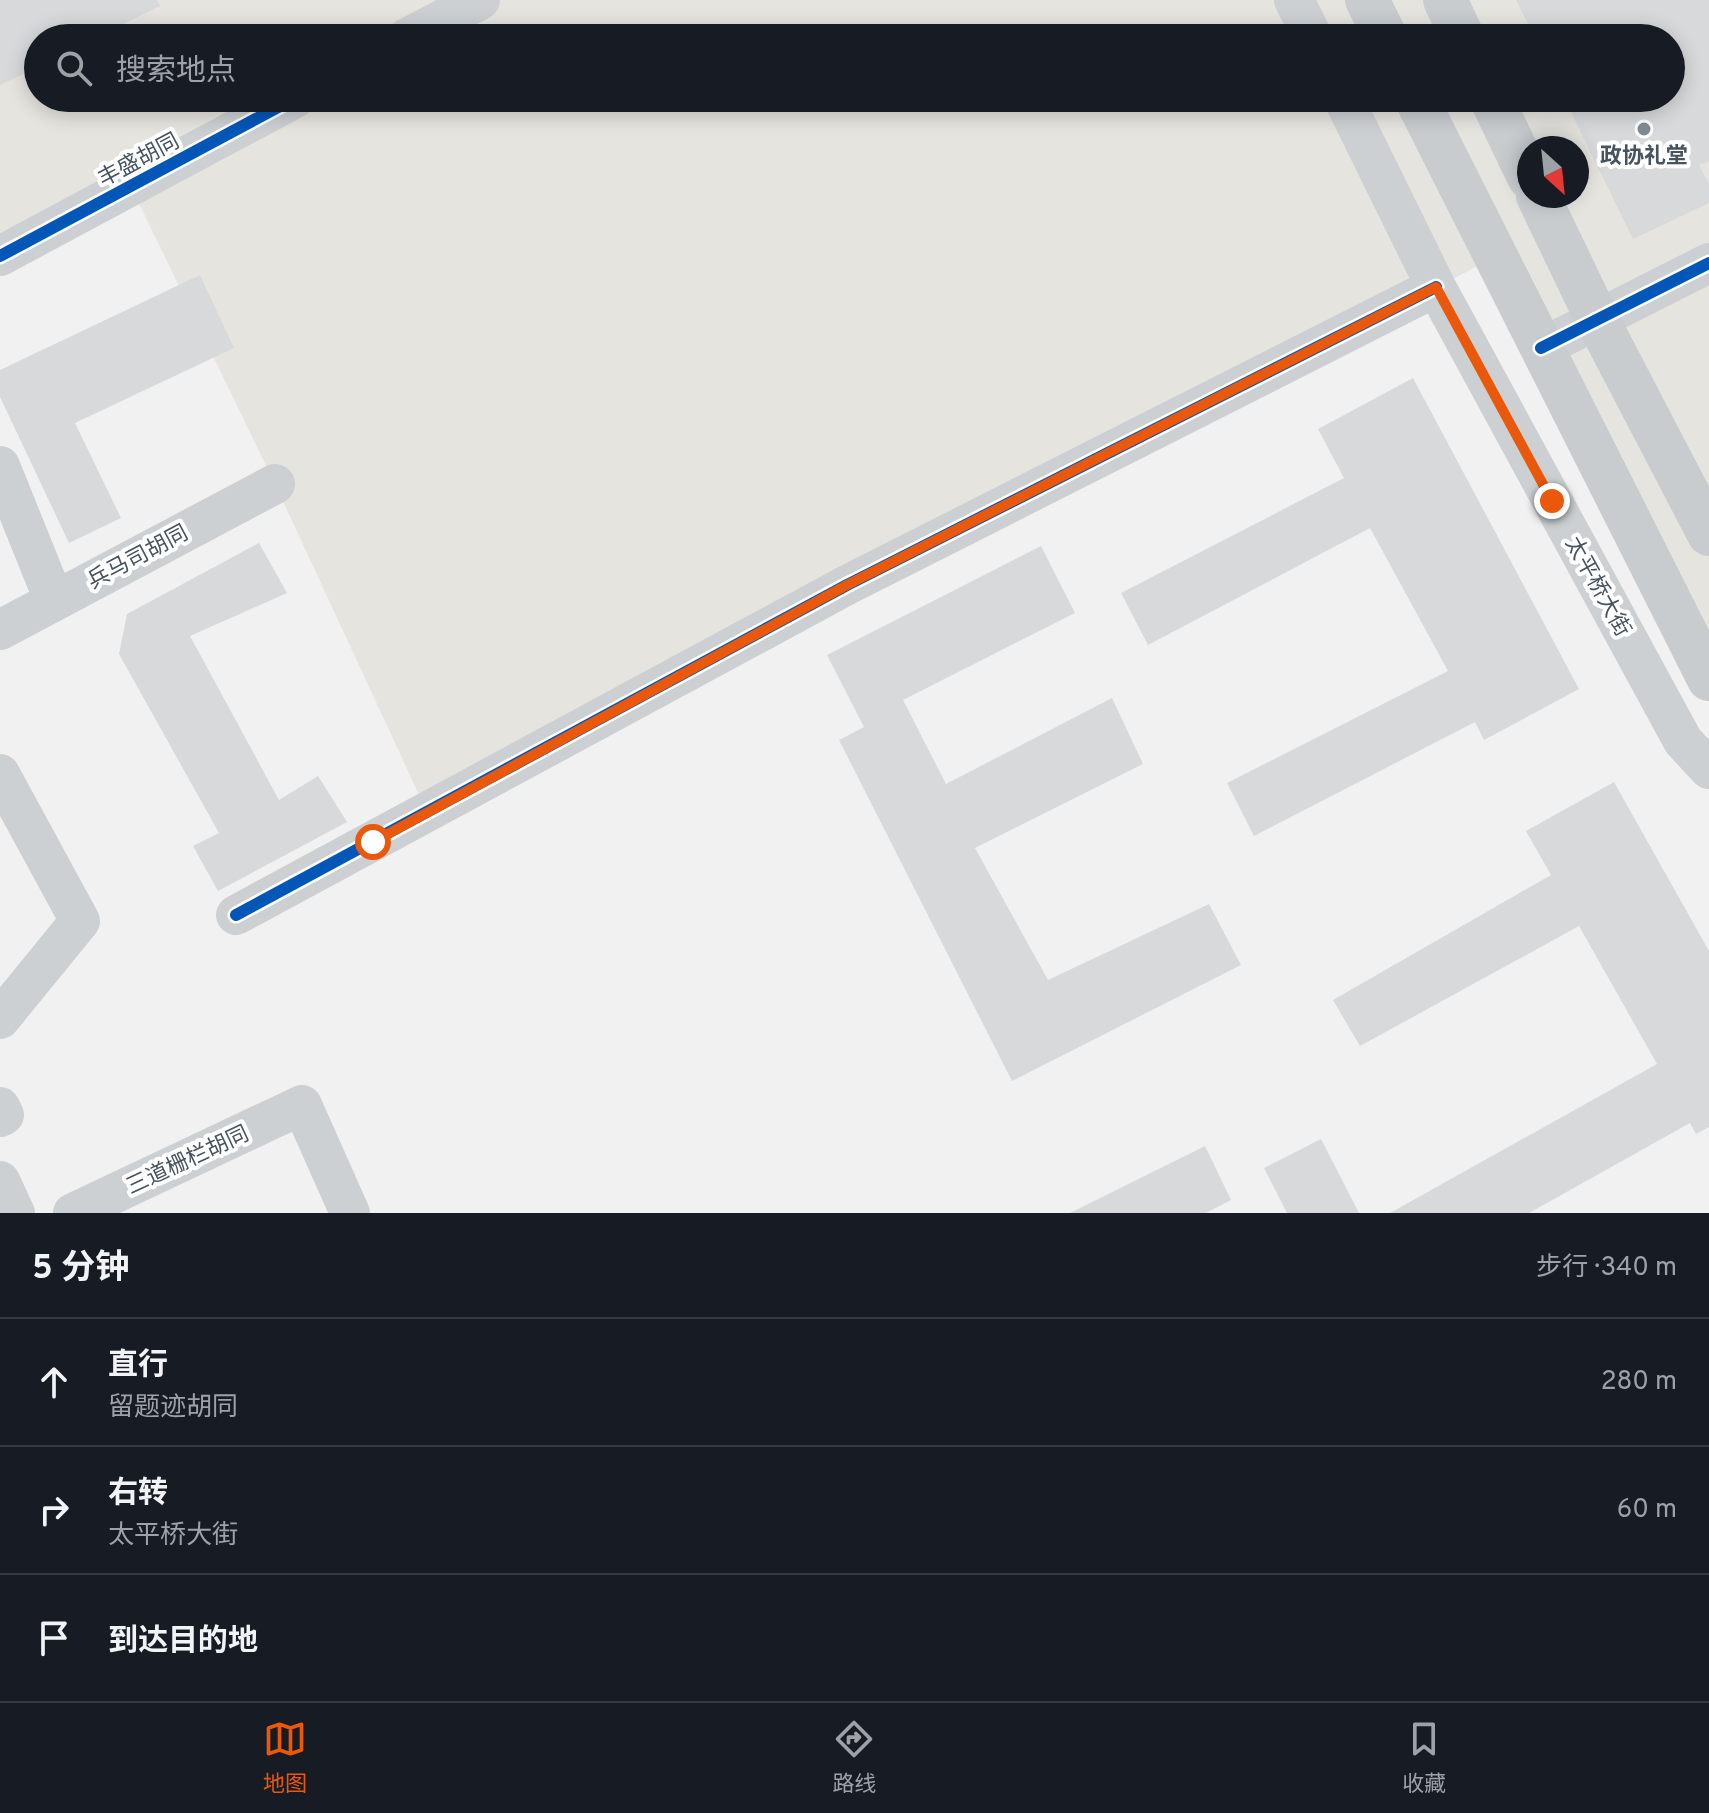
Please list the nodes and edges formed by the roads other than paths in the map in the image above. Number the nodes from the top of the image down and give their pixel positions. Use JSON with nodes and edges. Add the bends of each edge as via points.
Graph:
{"nodes":[{"id":1,"x":480,"y":0,"type":"edge"},
{"id":2,"x":1294,"y":0,"type":"edge"},
{"id":3,"x":1367,"y":0,"type":"edge"},
{"id":4,"x":1445,"y":0,"type":"edge"},
{"id":5,"x":434,"y":24,"type":"edge"},
{"id":6,"x":1306,"y":24,"type":"edge"},
{"id":7,"x":1379,"y":24,"type":"edge"},
{"id":8,"x":1456,"y":24,"type":"edge"},
{"id":9,"x":269,"y":112,"type":"edge"},
{"id":10,"x":1350,"y":112,"type":"edge"},
{"id":11,"x":1423,"y":112,"type":"edge"},
{"id":12,"x":1498,"y":112,"type":"edge"},
{"id":13,"x":1517,"y":152,"type":"edge"},
{"id":14,"x":1544,"y":208,"type":"edge"},
{"id":15,"x":0,"y":256,"type":"edge"},
{"id":16,"x":1709,"y":263,"type":"edge"},
{"id":17,"x":1436,"y":287,"type":"junction"},
{"id":18,"x":1598,"y":321,"type":"junction"},
{"id":19,"x":1541,"y":348,"type":"junction"},
{"id":20,"x":0,"y":466,"type":"edge"},
{"id":21,"x":275,"y":484,"type":"dead end"},
{"id":22,"x":1709,"y":534,"type":"edge"},
{"id":23,"x":54,"y":600,"type":"junction"},
{"id":24,"x":0,"y":630,"type":"edge"},
{"id":25,"x":1704,"y":658,"type":"edge"},
{"id":26,"x":1709,"y":769,"type":"edge"},
{"id":27,"x":0,"y":774,"type":"edge"},
{"id":28,"x":236,"y":915,"type":"dead end"},
{"id":29,"x":0,"y":1019,"type":"edge"},
{"id":30,"x":0,"y":1107,"type":"edge"},
{"id":31,"x":0,"y":1117,"type":"edge"},
{"id":32,"x":0,"y":1181,"type":"edge"},
{"id":33,"x":15,"y":1213,"type":"edge"},
{"id":34,"x":73,"y":1213,"type":"edge"},
{"id":35,"x":350,"y":1213,"type":"edge"}],
"edges":[{"from":1,"to":5,"type":"street"},
{"from":2,"to":6,"type":"street"},
{"from":3,"to":7,"type":"main road"},
{"from":4,"to":8,"type":"main road"},
{"from":9,"to":15,"type":"street","name":"丰盛胡同"},
{"from":10,"to":17,"type":"street","name":"太平桥大街"},
{"from":11,"to":19,"type":"main road"},
{"from":12,"to":13,"type":"main road"},
{"from":14,"to":18,"type":"main road"},
{"from":16,"to":18,"type":"street"},
{"from":17,"to":26,"type":"street","name":"太平桥大街","via":[[1683,741]]},
{"from":17,"to":28,"type":"street","via":[[847,585]]},
{"from":18,"to":19,"type":"street"},
{"from":18,"to":22,"type":"main road"},
{"from":19,"to":25,"type":"main road"},
{"from":20,"to":23,"type":"street"},
{"from":21,"to":23,"type":"street","name":"兵马司胡同"},
{"from":23,"to":24,"type":"street","name":"兵马司胡同"},
{"from":27,"to":29,"type":"street","via":[[80,921]]},
{"from":30,"to":31,"type":"street"},
{"from":32,"to":33,"type":"street"},
{"from":34,"to":35,"type":"street","name":"三道栅栏胡同","via":[[302,1105]]}]}
